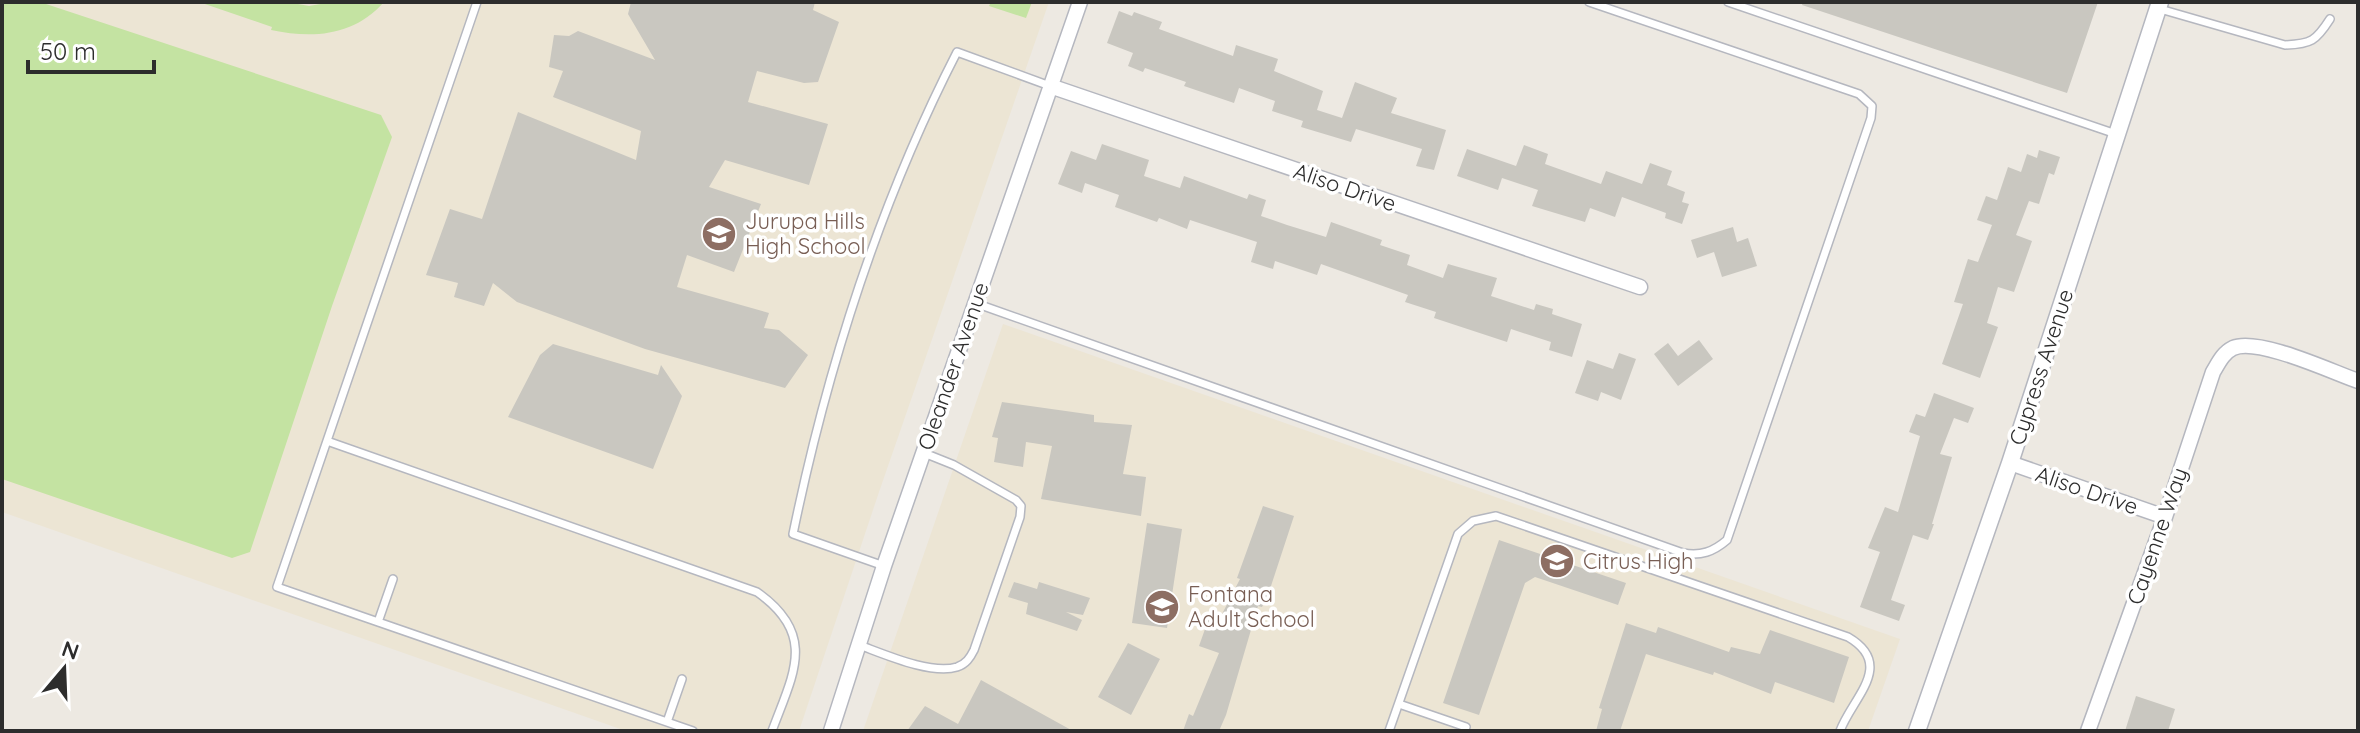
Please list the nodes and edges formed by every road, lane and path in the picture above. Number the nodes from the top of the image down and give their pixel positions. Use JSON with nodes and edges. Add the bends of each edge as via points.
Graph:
{"nodes":[{"id":1,"x":477,"y":2,"type":"edge"},
{"id":2,"x":1080,"y":2,"type":"edge"},
{"id":3,"x":1589,"y":2,"type":"edge"},
{"id":4,"x":1728,"y":2,"type":"edge"},
{"id":5,"x":2159,"y":5,"type":"edge"},
{"id":6,"x":2330,"y":19,"type":"dead end"},
{"id":7,"x":1050,"y":86,"type":"junction"},
{"id":8,"x":2117,"y":134,"type":"junction"},
{"id":9,"x":1640,"y":287,"type":"dead end"},
{"id":10,"x":975,"y":303,"type":"junction"},
{"id":11,"x":2358,"y":381,"type":"edge"},
{"id":12,"x":327,"y":441,"type":"junction"},
{"id":13,"x":923,"y":453,"type":"junction"},
{"id":14,"x":2010,"y":463,"type":"junction"},
{"id":15,"x":2165,"y":517,"type":"junction"},
{"id":16,"x":884,"y":566,"type":"junction"},
{"id":17,"x":393,"y":579,"type":"dead end"},
{"id":18,"x":378,"y":622,"type":"junction"},
{"id":19,"x":859,"y":645,"type":"junction"},
{"id":20,"x":682,"y":679,"type":"dead end"},
{"id":21,"x":1399,"y":704,"type":"junction"},
{"id":22,"x":667,"y":722,"type":"junction"},
{"id":23,"x":1466,"y":727,"type":"dead end"},
{"id":24,"x":693,"y":731,"type":"edge"},
{"id":25,"x":772,"y":731,"type":"edge"},
{"id":26,"x":831,"y":731,"type":"edge"},
{"id":27,"x":1389,"y":731,"type":"edge"},
{"id":28,"x":1840,"y":731,"type":"edge"},
{"id":29,"x":1917,"y":731,"type":"edge"},
{"id":30,"x":2088,"y":731,"type":"edge"}],
"edges":[{"from":1,"to":12,"type":"lane"},
{"from":2,"to":7,"type":"street","name":"Oleander Avenue"},
{"from":3,"to":10,"type":"lane","via":[[1859,94],[1872,106],[1727,540],[1709,552],[1683,553]]},
{"from":4,"to":8,"type":"lane"},
{"from":5,"to":6,"type":"lane","via":[[2285,45],[2318,37]]},
{"from":5,"to":8,"type":"street","name":"Cypress Avenue"},
{"from":7,"to":9,"type":"street","name":"Aliso Drive"},
{"from":7,"to":10,"type":"street","name":"Oleander Avenue"},
{"from":7,"to":16,"type":"lane","via":[[957,52],[909,157],[855,301],[793,534]]},
{"from":8,"to":14,"type":"street","name":"Cypress Avenue"},
{"from":10,"to":13,"type":"street","name":"Oleander Avenue"},
{"from":11,"to":15,"type":"street","name":"Cayenne Way","via":[[2268,349],[2234,347],[2213,372]]},
{"from":12,"to":18,"type":"lane","via":[[277,587]]},
{"from":12,"to":25,"type":"lane","via":[[757,592],[782,615],[796,645],[793,675]]},
{"from":13,"to":16,"type":"street","name":"Oleander Avenue"},
{"from":13,"to":19,"type":"lane","via":[[1016,500],[1020,517],[968,661],[953,668],[934,667]]},
{"from":14,"to":15,"type":"street","name":"Aliso Drive"},
{"from":14,"to":29,"type":"street","name":"Cypress Avenue"},
{"from":15,"to":30,"type":"street","name":"Cayenne Way"},
{"from":16,"to":19,"type":"street","name":"Oleander Avenue"},
{"from":17,"to":18,"type":"lane"},
{"from":18,"to":22,"type":"lane"},
{"from":19,"to":26,"type":"street","name":"Oleander Avenue"},
{"from":20,"to":22,"type":"lane"},
{"from":21,"to":23,"type":"lane"},
{"from":21,"to":27,"type":"lane"},
{"from":21,"to":28,"type":"lane","via":[[1458,534],[1473,521],[1496,516],[1858,643],[1870,667],[1869,680]]},
{"from":22,"to":24,"type":"lane"}]}
